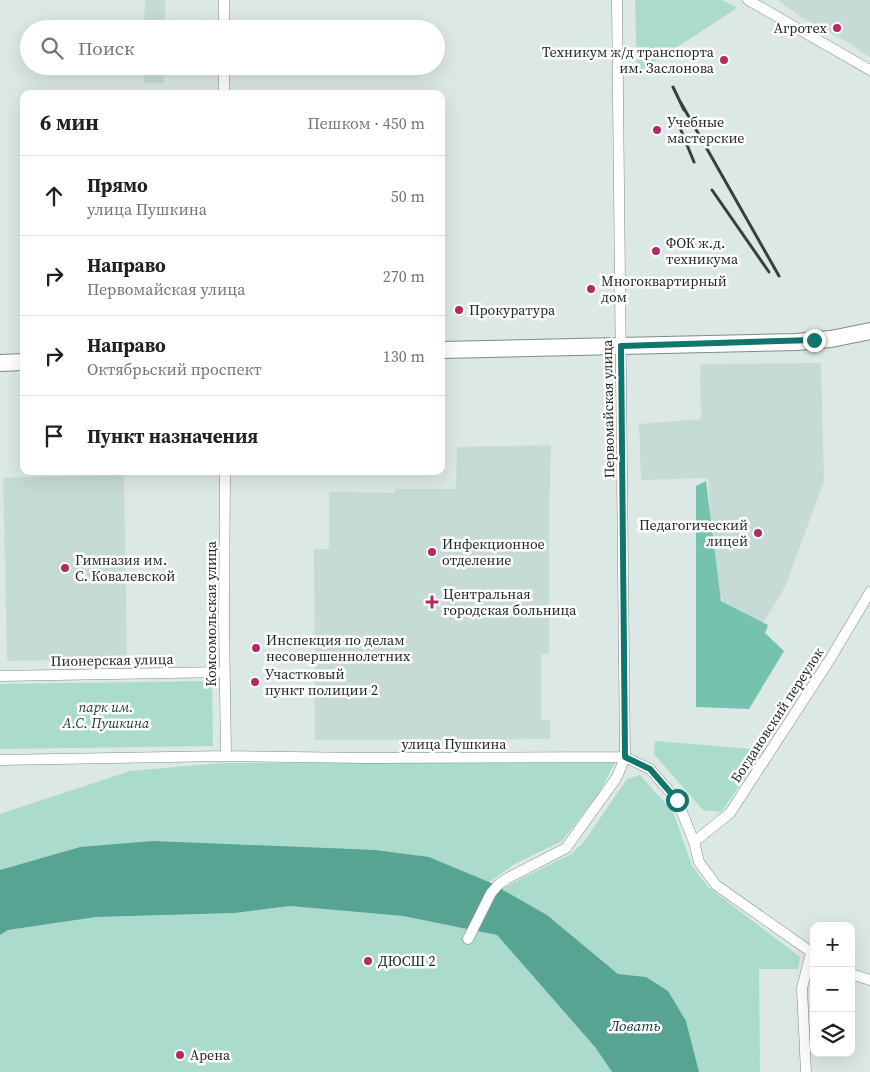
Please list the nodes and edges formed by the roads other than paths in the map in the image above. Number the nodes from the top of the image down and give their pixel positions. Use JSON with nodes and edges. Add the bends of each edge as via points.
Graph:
{"nodes":[{"id":1,"x":224,"y":0,"type":"edge"},
{"id":2,"x":617,"y":0,"type":"edge"},
{"id":3,"x":748,"y":0,"type":"edge"},
{"id":4,"x":224,"y":20,"type":"edge"},
{"id":5,"x":870,"y":70,"type":"edge"},
{"id":6,"x":224,"y":75,"type":"edge"},
{"id":7,"x":224,"y":90,"type":"edge"},
{"id":8,"x":870,"y":330,"type":"edge"},
{"id":9,"x":621,"y":346,"type":"junction"},
{"id":10,"x":445,"y":350,"type":"edge"},
{"id":11,"x":20,"y":362,"type":"edge"},
{"id":12,"x":0,"y":363,"type":"edge"},
{"id":13,"x":225,"y":475,"type":"edge"},
{"id":14,"x":870,"y":592,"type":"edge"},
{"id":15,"x":225,"y":672,"type":"junction"},
{"id":16,"x":0,"y":676,"type":"edge"},
{"id":17,"x":226,"y":756,"type":"junction"},
{"id":18,"x":625,"y":757,"type":"junction"},
{"id":19,"x":0,"y":760,"type":"edge"},
{"id":20,"x":694,"y":842,"type":"junction"},
{"id":21,"x":468,"y":939,"type":"dead end"},
{"id":22,"x":810,"y":952,"type":"edge"},
{"id":23,"x":810,"y":960,"type":"edge"},
{"id":24,"x":855,"y":975,"type":"edge"},
{"id":25,"x":870,"y":980,"type":"edge"},
{"id":26,"x":806,"y":1072,"type":"edge"}],
"edges":[{"from":1,"to":4,"type":"street"},
{"from":2,"to":9,"type":"street","name":"Первомайская улица"},
{"from":3,"to":5,"type":"street"},
{"from":6,"to":7,"type":"street"},
{"from":8,"to":9,"type":"main road","via":[[832,339],[796,342]]},
{"from":9,"to":10,"type":"main road"},
{"from":9,"to":18,"type":"street","name":"Первомайская улица"},
{"from":11,"to":12,"type":"main road"},
{"from":13,"to":15,"type":"street","name":"Комсомольская улица"},
{"from":14,"to":20,"type":"street","name":"Богдановский переулок","via":[[730,813]]},
{"from":15,"to":16,"type":"street","name":"Пионерская улица"},
{"from":15,"to":17,"type":"street","name":"Комсомольская улица"},
{"from":17,"to":18,"type":"street","name":"улица Пушкина"},
{"from":17,"to":19,"type":"street","name":"улица Пушкина"},
{"from":18,"to":20,"type":"street","name":"улица Пушкина","via":[[650,769],[677,800]]},
{"from":18,"to":21,"type":"street","via":[[617,777],[566,848],[508,878],[491,893]]},
{"from":20,"to":22,"type":"street","name":"улица Пушкина","via":[[699,862],[716,884]]},
{"from":23,"to":26,"type":"street","via":[[802,988]]},
{"from":24,"to":25,"type":"street"}]}
